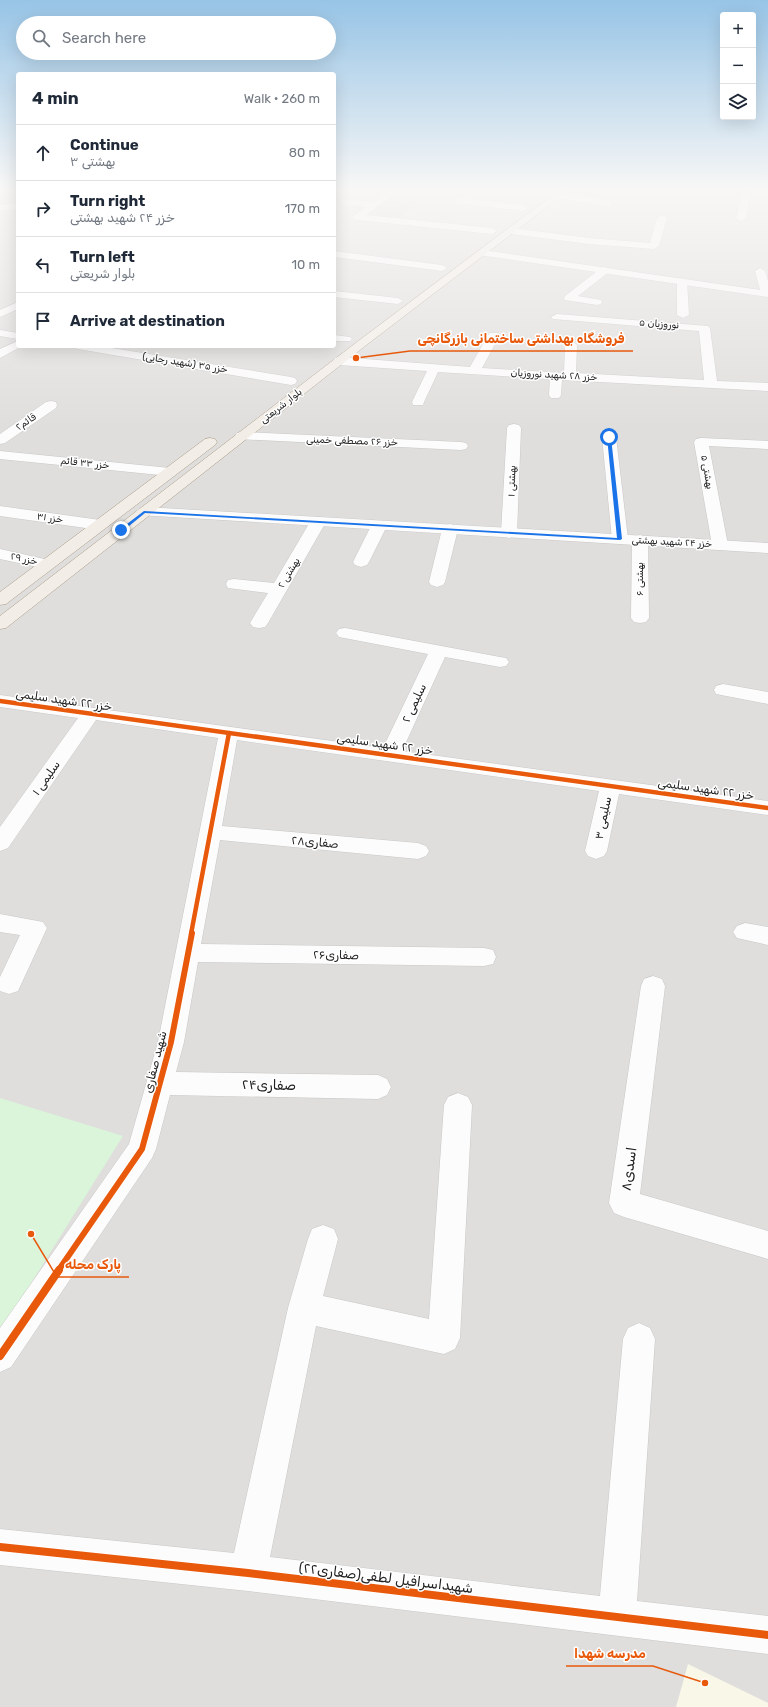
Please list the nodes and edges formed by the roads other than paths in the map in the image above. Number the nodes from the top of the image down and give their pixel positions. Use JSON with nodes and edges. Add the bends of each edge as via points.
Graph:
{"nodes":[{"id":1,"x":438,"y":271,"type":"edge"},
{"id":2,"x":454,"y":271,"type":"edge"},
{"id":3,"x":604,"y":271,"type":"edge"},
{"id":4,"x":611,"y":271,"type":"edge"},
{"id":5,"x":760,"y":271,"type":"dead end"},
{"id":6,"x":676,"y":278,"type":"junction"},
{"id":7,"x":336,"y":294,"type":"edge"},
{"id":8,"x":767,"y":294,"type":"edge"},
{"id":9,"x":6,"y":300,"type":"dead end"},
{"id":10,"x":16,"y":301,"type":"edge"},
{"id":11,"x":398,"y":301,"type":"junction"},
{"id":12,"x":597,"y":302,"type":"dead end"},
{"id":13,"x":16,"y":306,"type":"edge"},
{"id":14,"x":0,"y":314,"type":"edge"},
{"id":15,"x":683,"y":315,"type":"dead end"},
{"id":16,"x":557,"y":317,"type":"dead end"},
{"id":17,"x":375,"y":318,"type":"dead end"},
{"id":18,"x":358,"y":331,"type":"dead end"},
{"id":19,"x":0,"y":333,"type":"edge"},
{"id":20,"x":494,"y":335,"type":"dead end"},
{"id":21,"x":16,"y":336,"type":"edge"},
{"id":22,"x":16,"y":345,"type":"edge"},
{"id":23,"x":571,"y":345,"type":"dead end"},
{"id":24,"x":338,"y":347,"type":"edge"},
{"id":25,"x":101,"y":348,"type":"edge"},
{"id":26,"x":113,"y":349,"type":"edge"},
{"id":27,"x":0,"y":354,"type":"edge"},
{"id":28,"x":434,"y":368,"type":"junction"},
{"id":29,"x":474,"y":371,"type":"junction"},
{"id":30,"x":303,"y":372,"type":"dead end"},
{"id":31,"x":556,"y":376,"type":"junction"},
{"id":32,"x":570,"y":376,"type":"junction"},
{"id":33,"x":291,"y":380,"type":"junction"},
{"id":34,"x":711,"y":383,"type":"junction"},
{"id":35,"x":768,"y":387,"type":"edge"},
{"id":36,"x":279,"y":390,"type":"dead end"},
{"id":37,"x":555,"y":395,"type":"dead end"},
{"id":38,"x":418,"y":402,"type":"dead end"},
{"id":39,"x":51,"y":405,"type":"dead end"},
{"id":40,"x":514,"y":428,"type":"dead end"},
{"id":41,"x":221,"y":433,"type":"dead end"},
{"id":42,"x":242,"y":436,"type":"junction"},
{"id":43,"x":609,"y":437,"type":"dead end"},
{"id":44,"x":0,"y":440,"type":"edge"},
{"id":45,"x":768,"y":445,"type":"edge"},
{"id":46,"x":461,"y":446,"type":"dead end"},
{"id":47,"x":0,"y":455,"type":"edge"},
{"id":48,"x":170,"y":472,"type":"junction"},
{"id":49,"x":0,"y":511,"type":"edge"},
{"id":50,"x":144,"y":512,"type":"junction"},
{"id":51,"x":318,"y":522,"type":"junction"},
{"id":52,"x":100,"y":525,"type":"junction"},
{"id":53,"x":379,"y":526,"type":"junction"},
{"id":54,"x":450,"y":530,"type":"junction"},
{"id":55,"x":509,"y":533,"type":"junction"},
{"id":56,"x":620,"y":539,"type":"junction"},
{"id":57,"x":640,"y":540,"type":"junction"},
{"id":58,"x":720,"y":545,"type":"junction"},
{"id":59,"x":768,"y":548,"type":"edge"},
{"id":60,"x":0,"y":554,"type":"edge"},
{"id":61,"x":361,"y":562,"type":"dead end"},
{"id":62,"x":47,"y":564,"type":"junction"},
{"id":63,"x":437,"y":582,"type":"dead end"},
{"id":64,"x":234,"y":584,"type":"dead end"},
{"id":65,"x":279,"y":589,"type":"junction"},
{"id":66,"x":0,"y":600,"type":"edge"},
{"id":67,"x":640,"y":618,"type":"dead end"},
{"id":68,"x":259,"y":623,"type":"dead end"},
{"id":69,"x":0,"y":624,"type":"edge"},
{"id":70,"x":345,"y":633,"type":"dead end"},
{"id":71,"x":439,"y":651,"type":"junction"},
{"id":72,"x":500,"y":662,"type":"dead end"},
{"id":73,"x":723,"y":690,"type":"dead end"},
{"id":74,"x":768,"y":698,"type":"edge"},
{"id":75,"x":0,"y":701,"type":"edge"},
{"id":76,"x":91,"y":713,"type":"junction"},
{"id":77,"x":229,"y":733,"type":"junction"},
{"id":78,"x":390,"y":755,"type":"junction"},
{"id":79,"x":610,"y":786,"type":"junction"},
{"id":80,"x":768,"y":808,"type":"edge"},
{"id":81,"x":211,"y":832,"type":"junction"},
{"id":82,"x":0,"y":843,"type":"edge"},
{"id":83,"x":418,"y":851,"type":"dead end"},
{"id":84,"x":596,"y":851,"type":"dead end"},
{"id":85,"x":0,"y":923,"type":"edge"},
{"id":86,"x":745,"y":932,"type":"dead end"},
{"id":87,"x":768,"y":936,"type":"edge"},
{"id":88,"x":188,"y":953,"type":"junction"},
{"id":89,"x":484,"y":957,"type":"dead end"},
{"id":90,"x":9,"y":984,"type":"dead end"},
{"id":91,"x":653,"y":986,"type":"dead end"},
{"id":92,"x":160,"y":1083,"type":"junction"},
{"id":93,"x":378,"y":1087,"type":"dead end"},
{"id":94,"x":458,"y":1105,"type":"dead end"},
{"id":95,"x":322,"y":1239,"type":"dead end"},
{"id":96,"x":768,"y":1245,"type":"edge"},
{"id":97,"x":304,"y":1308,"type":"junction"},
{"id":98,"x":639,"y":1339,"type":"dead end"},
{"id":99,"x":0,"y":1356,"type":"edge"},
{"id":100,"x":0,"y":1547,"type":"edge"},
{"id":101,"x":248,"y":1573,"type":"junction"},
{"id":102,"x":617,"y":1617,"type":"junction"},
{"id":103,"x":768,"y":1634,"type":"edge"}],
"edges":[{"from":1,"to":11,"type":"main road","name":"بلوار شریعتی"},
{"from":2,"to":24,"type":"main road","name":"بلوار شریعتی"},
{"from":3,"to":12,"type":"street","via":[[569,298]]},
{"from":4,"to":6,"type":"street"},
{"from":5,"to":8,"type":"street"},
{"from":6,"to":8,"type":"street"},
{"from":6,"to":15,"type":"street"},
{"from":7,"to":11,"type":"street"},
{"from":9,"to":10,"type":"street"},
{"from":11,"to":17,"type":"main road","name":"بلوار شریعتی"},
{"from":13,"to":14,"type":"street"},
{"from":16,"to":34,"type":"street","name":"نوروزیان ۵","via":[[704,328]]},
{"from":18,"to":24,"type":"main road","name":"بلوار شریعتی"},
{"from":19,"to":21,"type":"street"},
{"from":20,"to":29,"type":"street"},
{"from":22,"to":27,"type":"street"},
{"from":23,"to":32,"type":"street"},
{"from":24,"to":28,"type":"street","name":"خزر ۲۸ شهید نوروزیان"},
{"from":24,"to":42,"type":"main road","name":"بلوار شریعتی"},
{"from":25,"to":26,"type":"street","name":"خزر ۳۵ (شهید رجایی)"},
{"from":26,"to":33,"type":"street","name":"خزر ۳۵ (شهید رجایی)"},
{"from":28,"to":29,"type":"street","name":"خزر ۲۸ شهید نوروزیان"},
{"from":28,"to":38,"type":"street"},
{"from":29,"to":31,"type":"street","name":"خزر ۲۸ شهید نوروزیان"},
{"from":30,"to":33,"type":"main road","name":"بلوار شریعتی"},
{"from":31,"to":32,"type":"street","name":"خزر ۲۸ شهید نوروزیان"},
{"from":31,"to":37,"type":"street"},
{"from":32,"to":34,"type":"street","name":"خزر ۲۸ شهید نوروزیان"},
{"from":33,"to":36,"type":"main road","name":"بلوار شریعتی"},
{"from":34,"to":35,"type":"street","name":"خزر ۲۸ شهید نوروزیان"},
{"from":39,"to":44,"type":"street","name":"قائم۲"},
{"from":40,"to":55,"type":"street","name":"بهشتی ۱"},
{"from":41,"to":48,"type":"main road"},
{"from":42,"to":46,"type":"street","name":"خزر ۲۶ مصطفی خمینی"},
{"from":42,"to":50,"type":"main road","name":"بلوار شریعتی"},
{"from":43,"to":56,"type":"street"},
{"from":45,"to":58,"type":"street","name":"بهشتی ۵","via":[[701,442]]},
{"from":47,"to":48,"type":"street","name":"خزر ۳۳ قائم"},
{"from":48,"to":52,"type":"main road"},
{"from":49,"to":52,"type":"street","name":"خزر ۳۱"},
{"from":50,"to":51,"type":"street","name":"خزر ۲۴ شهید بهشتی"},
{"from":50,"to":69,"type":"main road","name":"بلوار شریعتی"},
{"from":51,"to":53,"type":"street","name":"خزر ۲۴ شهید بهشتی"},
{"from":51,"to":65,"type":"street","name":"بهشتی ۲"},
{"from":52,"to":62,"type":"main road"},
{"from":53,"to":54,"type":"street","name":"خزر ۲۴ شهید بهشتی"},
{"from":53,"to":61,"type":"street"},
{"from":54,"to":55,"type":"street","name":"خزر ۲۴ شهید بهشتی"},
{"from":54,"to":63,"type":"street"},
{"from":55,"to":56,"type":"street","name":"خزر ۲۴ شهید بهشتی"},
{"from":56,"to":57,"type":"street","name":"خزر ۲۴ شهید بهشتی"},
{"from":57,"to":58,"type":"street","name":"خزر ۲۴ شهید بهشتی"},
{"from":57,"to":67,"type":"street","name":"بهشتی ۶"},
{"from":58,"to":59,"type":"street","name":"خزر ۲۴ شهید بهشتی"},
{"from":60,"to":62,"type":"street","name":"خزر ۲۹"},
{"from":62,"to":66,"type":"main road"},
{"from":64,"to":65,"type":"street"},
{"from":65,"to":68,"type":"street","name":"بهشتی ۲"},
{"from":70,"to":71,"type":"street"},
{"from":71,"to":72,"type":"street"},
{"from":71,"to":78,"type":"street","name":"سلیمی ۲"},
{"from":73,"to":74,"type":"street"},
{"from":75,"to":76,"type":"street","name":"خزر ۲۲ شهید سلیمی"},
{"from":76,"to":77,"type":"street","name":"خزر ۲۲ شهید سلیمی"},
{"from":76,"to":82,"type":"street","name":"سلیمی ۱"},
{"from":77,"to":78,"type":"street","name":"خزر ۲۲ شهید سلیمی"},
{"from":77,"to":81,"type":"street","name":"شهید صفاری"},
{"from":78,"to":79,"type":"street","name":"خزر ۲۲ شهید سلیمی"},
{"from":79,"to":80,"type":"street","name":"خزر ۲۲ شهید سلیمی"},
{"from":79,"to":84,"type":"street","name":"سلیمی ۳"},
{"from":81,"to":83,"type":"street","name":"صفاری۲۸"},
{"from":81,"to":88,"type":"street","name":"شهید صفاری"},
{"from":85,"to":90,"type":"street","via":[[35,928]]},
{"from":86,"to":87,"type":"street"},
{"from":88,"to":89,"type":"street","name":"صفاری۲۶"},
{"from":88,"to":92,"type":"street","name":"شهید صفاری","via":[[172,1042]]},
{"from":91,"to":96,"type":"street","name":"اسدی۸","via":[[624,1203]]},
{"from":92,"to":93,"type":"street","name":"صفاری۲۴"},
{"from":92,"to":99,"type":"street","name":"شهید صفاری","via":[[142,1149]]},
{"from":94,"to":97,"type":"street","via":[[444,1338]]},
{"from":95,"to":97,"type":"street"},
{"from":97,"to":101,"type":"street"},
{"from":98,"to":102,"type":"street"},
{"from":100,"to":101,"type":"street","name":"شهیداسرافیل لطفی(صفاری۲۲)"},
{"from":101,"to":102,"type":"street","name":"شهیداسرافیل لطفی(صفاری۲۲)"},
{"from":102,"to":103,"type":"street","name":"شهیداسرافیل لطفی(صفاری۲۲)"}]}
